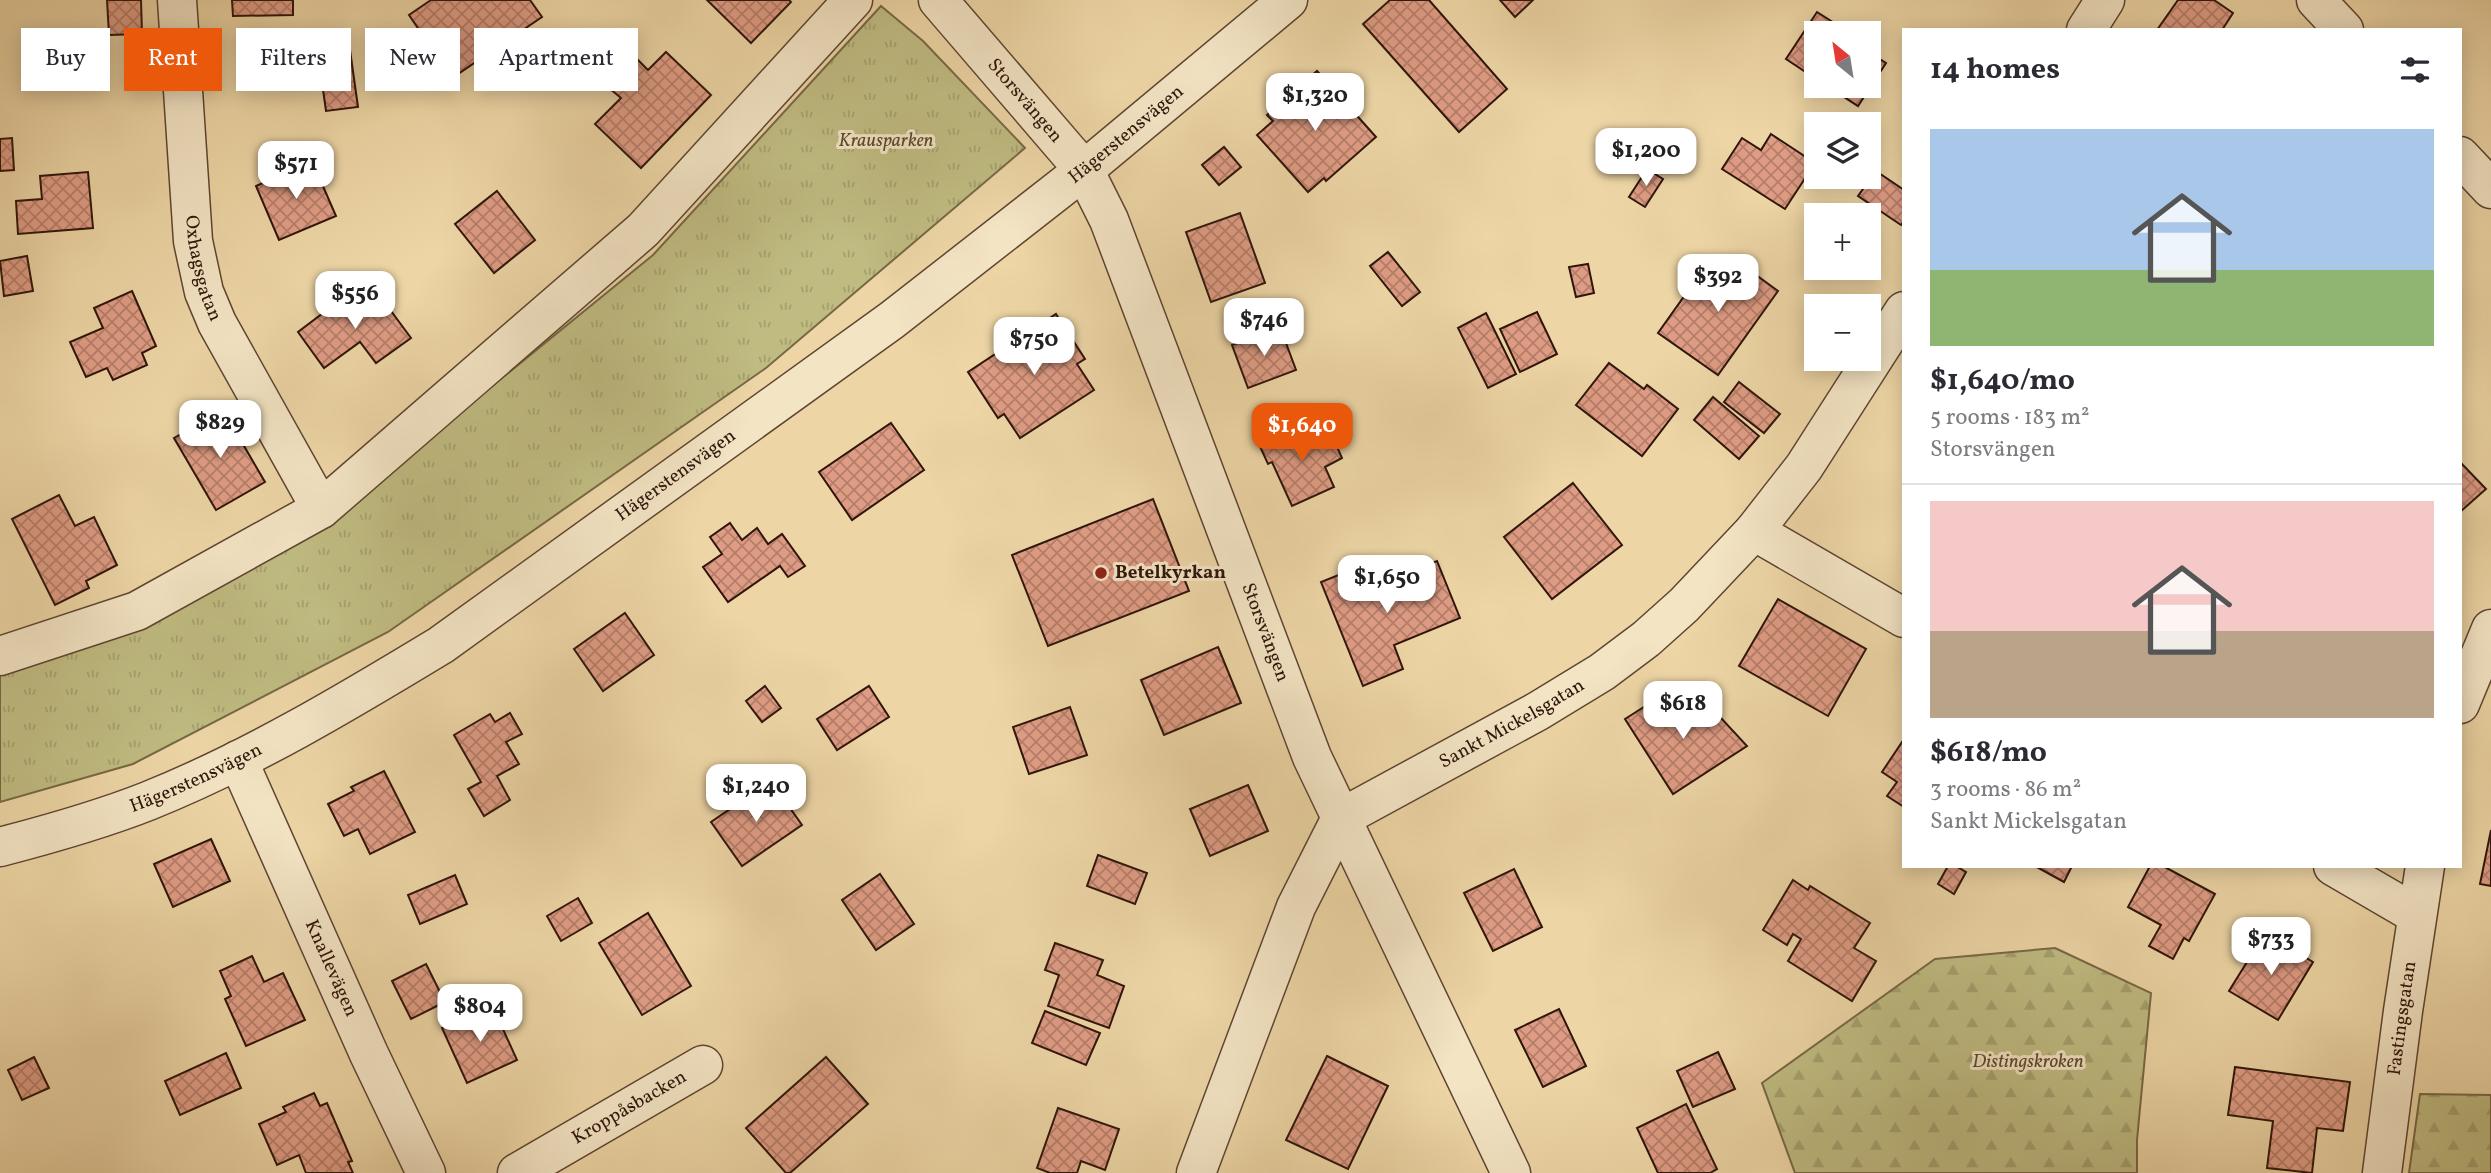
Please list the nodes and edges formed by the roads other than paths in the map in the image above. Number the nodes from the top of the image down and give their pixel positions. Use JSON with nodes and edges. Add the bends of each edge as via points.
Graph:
{"nodes":[{"id":1,"x":177,"y":0,"type":"edge"},
{"id":2,"x":853,"y":0,"type":"edge"},
{"id":3,"x":938,"y":0,"type":"edge"},
{"id":4,"x":1287,"y":0,"type":"edge"},
{"id":5,"x":2105,"y":0,"type":"edge"},
{"id":6,"x":2316,"y":0,"type":"edge"},
{"id":7,"x":2087,"y":28,"type":"edge"},
{"id":8,"x":2342,"y":28,"type":"edge"},
{"id":9,"x":2462,"y":158,"type":"edge"},
{"id":10,"x":1084,"y":170,"type":"junction"},
{"id":11,"x":2491,"y":189,"type":"edge"},
{"id":12,"x":1902,"y":314,"type":"edge"},
{"id":13,"x":321,"y":509,"type":"junction"},
{"id":14,"x":1754,"y":531,"type":"junction"},
{"id":15,"x":1902,"y":617,"type":"edge"},
{"id":16,"x":2491,"y":629,"type":"edge"},
{"id":17,"x":0,"y":656,"type":"edge"},
{"id":18,"x":2462,"y":699,"type":"edge"},
{"id":19,"x":238,"y":760,"type":"junction"},
{"id":20,"x":1341,"y":818,"type":"junction"},
{"id":21,"x":0,"y":847,"type":"edge"},
{"id":22,"x":2336,"y":868,"type":"edge"},
{"id":23,"x":2425,"y":868,"type":"edge"},
{"id":24,"x":2417,"y":915,"type":"junction"},
{"id":25,"x":703,"y":1065,"type":"dead end"},
{"id":26,"x":426,"y":1173,"type":"edge"},
{"id":27,"x":517,"y":1173,"type":"edge"},
{"id":28,"x":1196,"y":1173,"type":"edge"},
{"id":29,"x":1511,"y":1173,"type":"edge"},
{"id":30,"x":2382,"y":1173,"type":"edge"}],
"edges":[{"from":1,"to":13,"type":"street","name":"Oxhagsgatan","via":[[193,241],[204,292]]},
{"from":2,"to":13,"type":"street","via":[[643,230]]},
{"from":3,"to":10,"type":"street","name":"Storsvängen"},
{"from":4,"to":10,"type":"street","name":"Hägerstensvägen"},
{"from":5,"to":7,"type":"street"},
{"from":6,"to":8,"type":"street"},
{"from":9,"to":11,"type":"street"},
{"from":10,"to":19,"type":"street","name":"Hägerstensvägen","via":[[892,320],[441,645]]},
{"from":10,"to":20,"type":"street","name":"Storsvängen","via":[[1109,220],[1312,757]]},
{"from":12,"to":14,"type":"street","name":"Sankt Mickelsgatan","via":[[1804,467]]},
{"from":13,"to":17,"type":"street","via":[[137,611]]},
{"from":14,"to":15,"type":"street"},
{"from":14,"to":20,"type":"street","name":"Sankt Mickelsgatan","via":[[1684,605],[1602,672]]},
{"from":16,"to":18,"type":"street"},
{"from":19,"to":21,"type":"street","name":"Hägerstensvägen","via":[[146,801]]},
{"from":19,"to":26,"type":"street","name":"Knallevägen"},
{"from":20,"to":28,"type":"street","via":[[1296,907]]},
{"from":20,"to":29,"type":"street","name":"Storsvängen"},
{"from":22,"to":24,"type":"street"},
{"from":23,"to":24,"type":"street","name":"Fastingsgatan"},
{"from":24,"to":30,"type":"street","name":"Fastingsgatan"},
{"from":25,"to":27,"type":"street","name":"Kroppåsbacken"}]}
